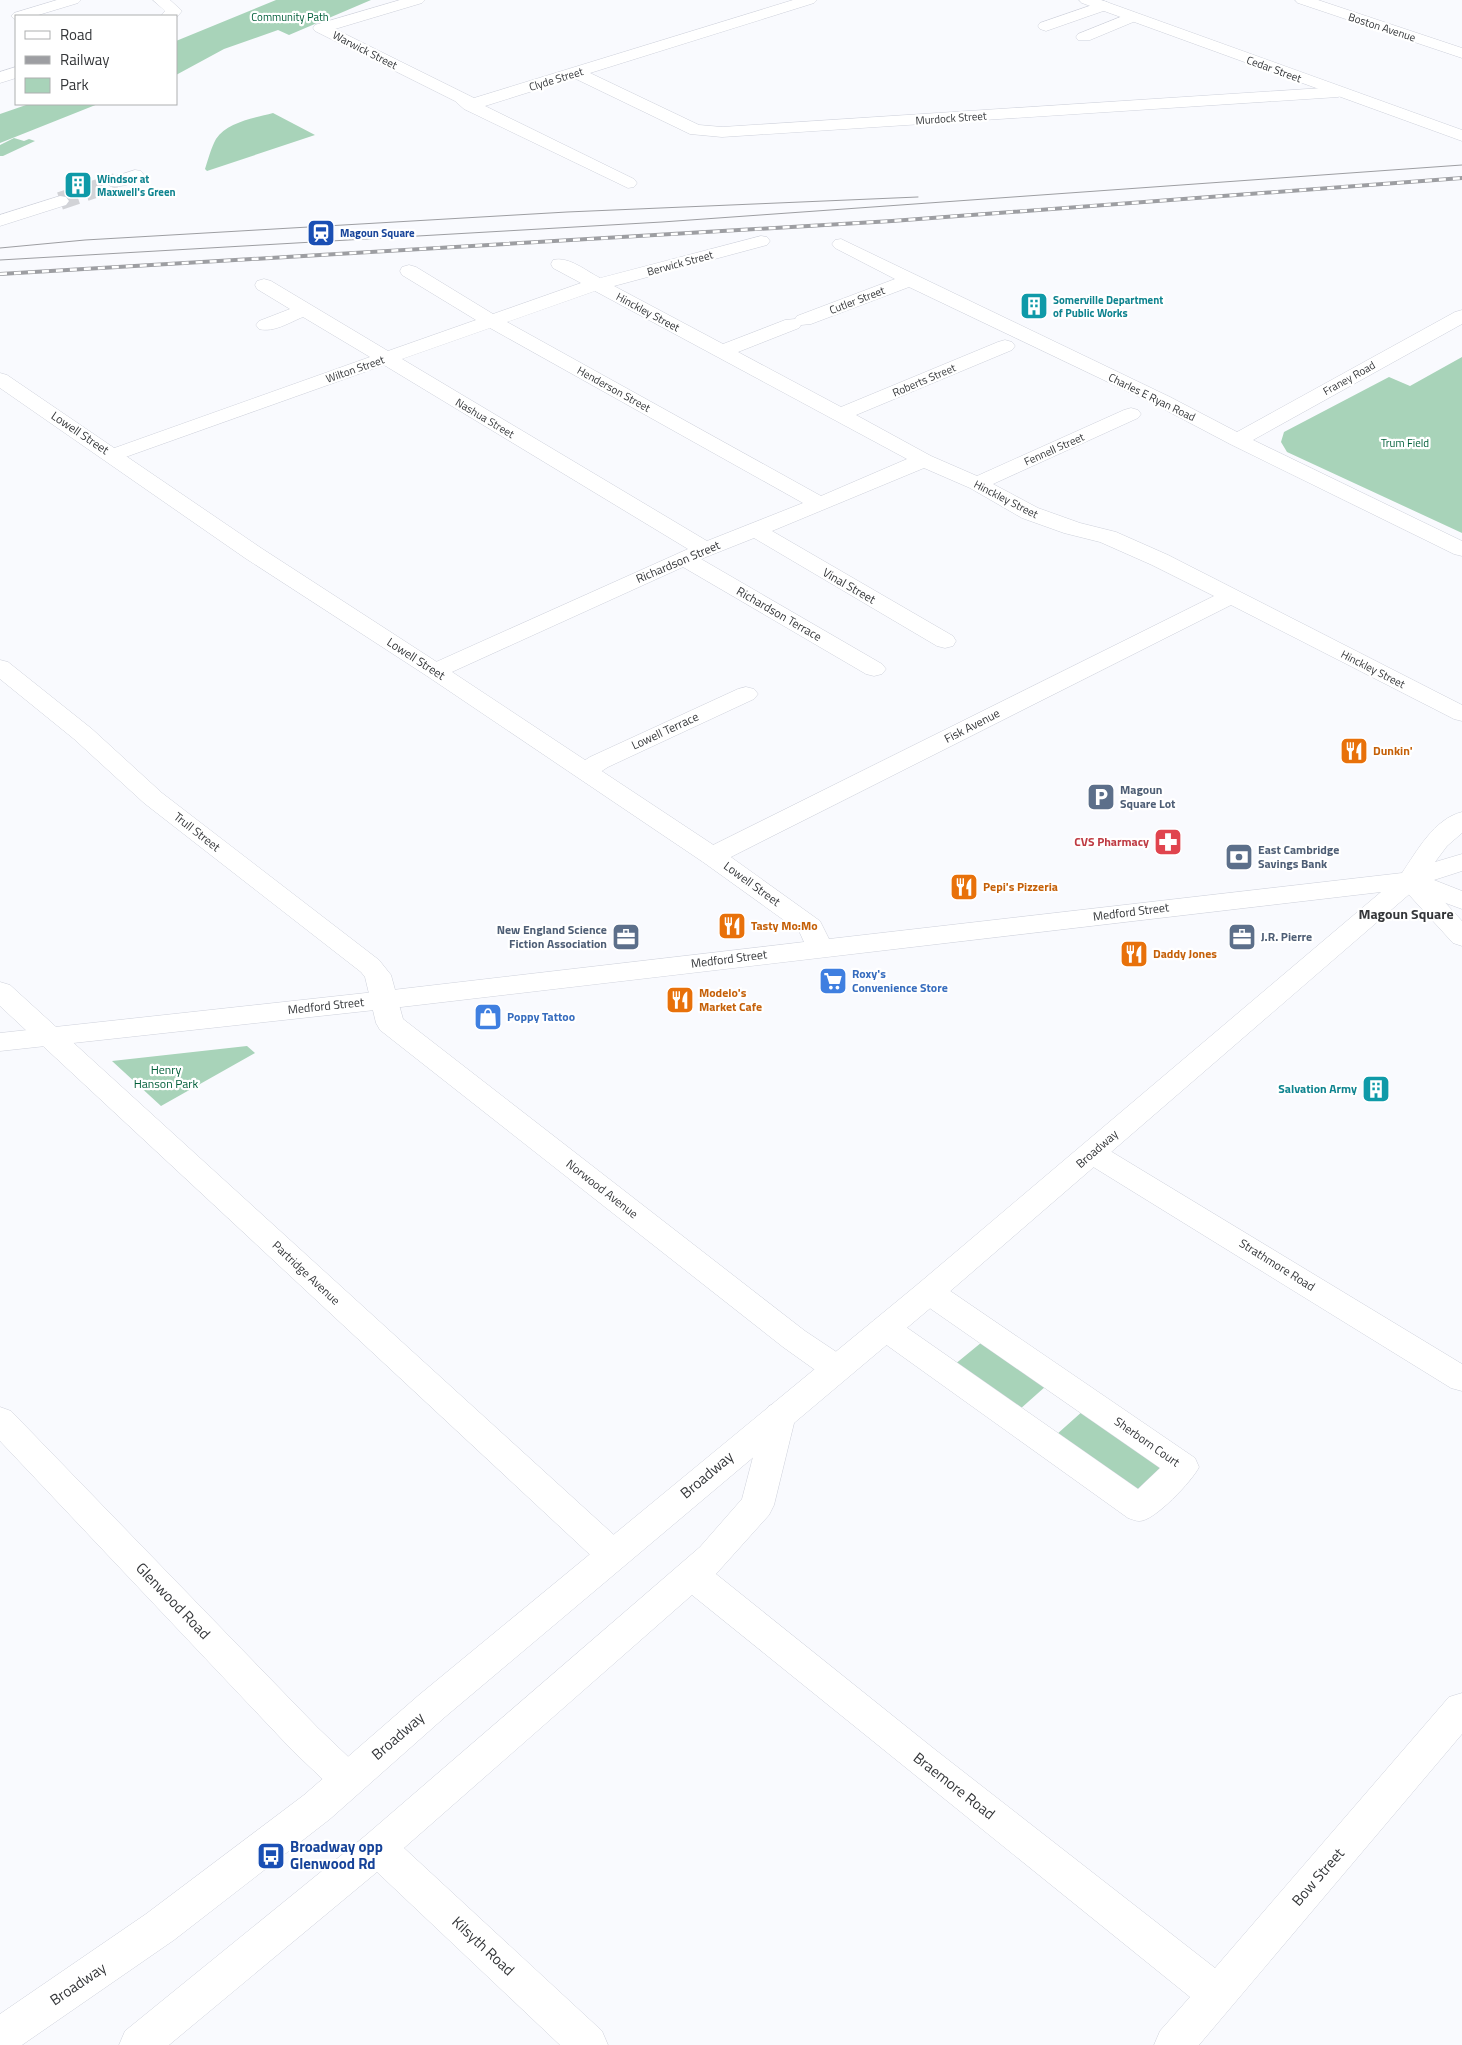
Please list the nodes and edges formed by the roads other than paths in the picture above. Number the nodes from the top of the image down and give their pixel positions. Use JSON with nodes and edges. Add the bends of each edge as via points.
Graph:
{"nodes":[{"id":1,"x":73,"y":0,"type":"edge"},
{"id":2,"x":161,"y":0,"type":"edge"},
{"id":3,"x":417,"y":0,"type":"edge"},
{"id":4,"x":809,"y":0,"type":"edge"},
{"id":5,"x":1087,"y":0,"type":"edge"},
{"id":6,"x":1303,"y":0,"type":"edge"},
{"id":7,"x":1104,"y":6,"type":"junction"},
{"id":8,"x":24,"y":15,"type":"edge"},
{"id":9,"x":170,"y":15,"type":"edge"},
{"id":10,"x":1133,"y":17,"type":"junction"},
{"id":11,"x":1046,"y":26,"type":"dead end"},
{"id":12,"x":1084,"y":37,"type":"dead end"},
{"id":13,"x":1462,"y":53,"type":"edge"},
{"id":14,"x":15,"y":72,"type":"edge"},
{"id":15,"x":577,"y":73,"type":"junction"},
{"id":16,"x":0,"y":78,"type":"edge"},
{"id":17,"x":1338,"y":92,"type":"junction"},
{"id":18,"x":470,"y":105,"type":"junction"},
{"id":19,"x":1462,"y":136,"type":"edge"},
{"id":20,"x":135,"y":175,"type":"dead end"},
{"id":21,"x":116,"y":182,"type":"tunnel mouth"},
{"id":22,"x":628,"y":183,"type":"dead end"},
{"id":23,"x":60,"y":201,"type":"tunnel mouth"},
{"id":24,"x":0,"y":221,"type":"edge"},
{"id":25,"x":761,"y":241,"type":"dead end"},
{"id":26,"x":841,"y":244,"type":"dead end"},
{"id":27,"x":560,"y":264,"type":"dead end"},
{"id":28,"x":409,"y":272,"type":"dead end"},
{"id":29,"x":910,"y":280,"type":"junction"},
{"id":30,"x":264,"y":285,"type":"dead end"},
{"id":31,"x":598,"y":286,"type":"junction"},
{"id":32,"x":303,"y":310,"type":"junction"},
{"id":33,"x":1462,"y":316,"type":"edge"},
{"id":34,"x":492,"y":320,"type":"junction"},
{"id":35,"x":266,"y":325,"type":"dead end"},
{"id":36,"x":1005,"y":346,"type":"dead end"},
{"id":37,"x":722,"y":351,"type":"junction"},
{"id":38,"x":385,"y":359,"type":"junction"},
{"id":39,"x":0,"y":379,"type":"edge"},
{"id":40,"x":475,"y":412,"type":"junction"},
{"id":41,"x":842,"y":414,"type":"junction"},
{"id":42,"x":1131,"y":414,"type":"dead end"},
{"id":43,"x":453,"y":420,"type":"dead end"},
{"id":44,"x":1237,"y":440,"type":"junction"},
{"id":45,"x":113,"y":455,"type":"junction"},
{"id":46,"x":924,"y":460,"type":"junction"},
{"id":47,"x":977,"y":484,"type":"junction"},
{"id":48,"x":820,"y":504,"type":"junction"},
{"id":49,"x":754,"y":529,"type":"junction"},
{"id":50,"x":1462,"y":549,"type":"edge"},
{"id":51,"x":706,"y":550,"type":"junction"},
{"id":52,"x":684,"y":558,"type":"junction"},
{"id":53,"x":1232,"y":596,"type":"junction"},
{"id":54,"x":945,"y":642,"type":"dead end"},
{"id":55,"x":0,"y":667,"type":"edge"},
{"id":56,"x":874,"y":669,"type":"dead end"},
{"id":57,"x":435,"y":671,"type":"junction"},
{"id":58,"x":746,"y":694,"type":"dead end"},
{"id":59,"x":1462,"y":714,"type":"edge"},
{"id":60,"x":585,"y":771,"type":"junction"},
{"id":61,"x":1462,"y":820,"type":"edge"},
{"id":62,"x":712,"y":856,"type":"junction"},
{"id":63,"x":1462,"y":862,"type":"edge"},
{"id":64,"x":1410,"y":880,"type":"junction"},
{"id":65,"x":1459,"y":898,"type":"edge"},
{"id":66,"x":1462,"y":937,"type":"edge"},
{"id":67,"x":819,"y":948,"type":"junction"},
{"id":68,"x":0,"y":991,"type":"edge"},
{"id":69,"x":384,"y":1000,"type":"junction"},
{"id":70,"x":48,"y":1036,"type":"junction"},
{"id":71,"x":0,"y":1042,"type":"edge"},
{"id":72,"x":1092,"y":1153,"type":"junction"},
{"id":73,"x":929,"y":1292,"type":"junction"},
{"id":74,"x":885,"y":1328,"type":"junction"},
{"id":75,"x":836,"y":1368,"type":"junction"},
{"id":76,"x":1462,"y":1379,"type":"edge"},
{"id":77,"x":780,"y":1415,"type":"junction"},
{"id":78,"x":0,"y":1420,"type":"edge"},
{"id":79,"x":612,"y":1555,"type":"junction"},
{"id":80,"x":692,"y":1575,"type":"junction"},
{"id":81,"x":1462,"y":1708,"type":"edge"},
{"id":82,"x":348,"y":1780,"type":"junction"},
{"id":83,"x":378,"y":1848,"type":"junction"},
{"id":84,"x":1217,"y":1994,"type":"junction"},
{"id":85,"x":0,"y":2037,"type":"edge"},
{"id":86,"x":140,"y":2045,"type":"edge"},
{"id":87,"x":588,"y":2045,"type":"edge"},
{"id":88,"x":1174,"y":2045,"type":"edge"}],
"edges":[{"from":1,"to":8,"type":"street"},
{"from":2,"to":9,"type":"street","via":[[174,11]]},
{"from":3,"to":18,"type":"street","name":"Warwick Street","via":[[321,28],[461,97]]},
{"from":4,"to":15,"type":"street","name":"Clyde Street"},
{"from":5,"to":7,"type":"street","name":"Cedar Street"},
{"from":6,"to":13,"type":"street","name":"Boston Avenue"},
{"from":7,"to":10,"type":"street","name":"Cedar Street"},
{"from":7,"to":11,"type":"street"},
{"from":10,"to":12,"type":"street"},
{"from":10,"to":17,"type":"street","name":"Cedar Street"},
{"from":14,"to":16,"type":"street"},
{"from":15,"to":17,"type":"street","name":"Murdock Street","via":[[696,130],[722,132]]},
{"from":15,"to":18,"type":"street","name":"Clyde Street"},
{"from":17,"to":19,"type":"street","name":"Cedar Street"},
{"from":18,"to":22,"type":"street"},
{"from":20,"to":21,"type":"street"},
{"from":23,"to":24,"type":"street"},
{"from":25,"to":31,"type":"street","name":"Berwick Street"},
{"from":26,"to":29,"type":"street","name":"Charles E Ryan Road"},
{"from":27,"to":31,"type":"street","name":"Hinckley Street"},
{"from":28,"to":34,"type":"street","name":"Henderson Street"},
{"from":29,"to":37,"type":"street","name":"Cutler Street"},
{"from":29,"to":44,"type":"street","name":"Charles E Ryan Road","via":[[1163,401]]},
{"from":30,"to":32,"type":"street","name":"Nashua Street"},
{"from":31,"to":34,"type":"street","name":"Wilton Street"},
{"from":31,"to":37,"type":"street","name":"Hinckley Street"},
{"from":32,"to":35,"type":"street"},
{"from":32,"to":38,"type":"street","name":"Nashua Street"},
{"from":33,"to":44,"type":"street","name":"Franey Road"},
{"from":34,"to":38,"type":"street","name":"Wilton Street"},
{"from":34,"to":48,"type":"street","name":"Henderson Street"},
{"from":36,"to":41,"type":"street","name":"Roberts Street"},
{"from":37,"to":41,"type":"street","name":"Hinckley Street"},
{"from":38,"to":40,"type":"street","name":"Nashua Street"},
{"from":38,"to":45,"type":"street","name":"Wilton Street"},
{"from":39,"to":45,"type":"street","name":"Lowell Street"},
{"from":40,"to":43,"type":"street"},
{"from":40,"to":51,"type":"street","name":"Nashua Street"},
{"from":41,"to":46,"type":"street","name":"Hinckley Street"},
{"from":42,"to":47,"type":"street","name":"Fennell Street"},
{"from":44,"to":50,"type":"street","name":"Charles E Ryan Road"},
{"from":45,"to":57,"type":"street","name":"Lowell Street","via":[[254,553]]},
{"from":46,"to":47,"type":"street","name":"Hinckley Street"},
{"from":46,"to":48,"type":"street","name":"Richardson Street"},
{"from":47,"to":53,"type":"street","name":"Hinckley Street","via":[[1030,513],[1108,537]]},
{"from":48,"to":49,"type":"street","name":"Richardson Street"},
{"from":49,"to":51,"type":"street","name":"Richardson Street"},
{"from":49,"to":54,"type":"street","name":"Vinal Street"},
{"from":51,"to":52,"type":"street","name":"Richardson Street"},
{"from":52,"to":56,"type":"street","name":"Richardson Terrace"},
{"from":52,"to":57,"type":"street","name":"Richardson Street"},
{"from":53,"to":59,"type":"street","name":"Hinckley Street"},
{"from":53,"to":62,"type":"street","name":"Fisk Avenue"},
{"from":55,"to":69,"type":"street","name":"Trull Street","via":[[83,734],[153,798],[370,966],[378,975]]},
{"from":57,"to":60,"type":"street","name":"Lowell Street"},
{"from":58,"to":60,"type":"street","name":"Lowell Terrace"},
{"from":60,"to":62,"type":"street","name":"Lowell Street"},
{"from":61,"to":64,"type":"street","name":"Broadway","via":[[1438,840]]},
{"from":62,"to":67,"type":"street","name":"Lowell Street","via":[[811,927]]},
{"from":63,"to":64,"type":"street","name":"Broadway"},
{"from":64,"to":65,"type":"street","name":"Medford Street"},
{"from":64,"to":66,"type":"street"},
{"from":64,"to":67,"type":"street","name":"Medford Street"},
{"from":64,"to":72,"type":"street","name":"Broadway"},
{"from":67,"to":69,"type":"street","name":"Medford Street"},
{"from":68,"to":70,"type":"street","name":"Partridge Avenue"},
{"from":69,"to":70,"type":"street","name":"Medford Street"},
{"from":69,"to":75,"type":"street","name":"Norwood Avenue","via":[[390,1023],[794,1339]]},
{"from":70,"to":71,"type":"street","name":"Medford Street"},
{"from":70,"to":79,"type":"street","name":"Partridge Avenue"},
{"from":72,"to":73,"type":"street","name":"Broadway"},
{"from":72,"to":76,"type":"street","name":"Strathmore Road"},
{"from":73,"to":74,"type":"street","name":"Broadway"},
{"from":73,"to":74,"type":"street","name":"Sherborn Court","via":[[1183,1467],[1140,1508]]},
{"from":74,"to":75,"type":"street","name":"Broadway"},
{"from":75,"to":77,"type":"street","name":"Broadway"},
{"from":77,"to":79,"type":"street","name":"Broadway"},
{"from":77,"to":80,"type":"street","via":[[757,1505]]},
{"from":78,"to":82,"type":"street","name":"Glenwood Road"},
{"from":79,"to":82,"type":"street","name":"Broadway"},
{"from":80,"to":83,"type":"street"},
{"from":80,"to":84,"type":"street","name":"Braemore Road"},
{"from":81,"to":84,"type":"street","name":"Bow Street"},
{"from":82,"to":85,"type":"street","name":"Broadway","via":[[160,1927]]},
{"from":83,"to":86,"type":"street"},
{"from":83,"to":87,"type":"street","name":"Kilsyth Road"},
{"from":84,"to":88,"type":"street","name":"Bow Street"}]}
